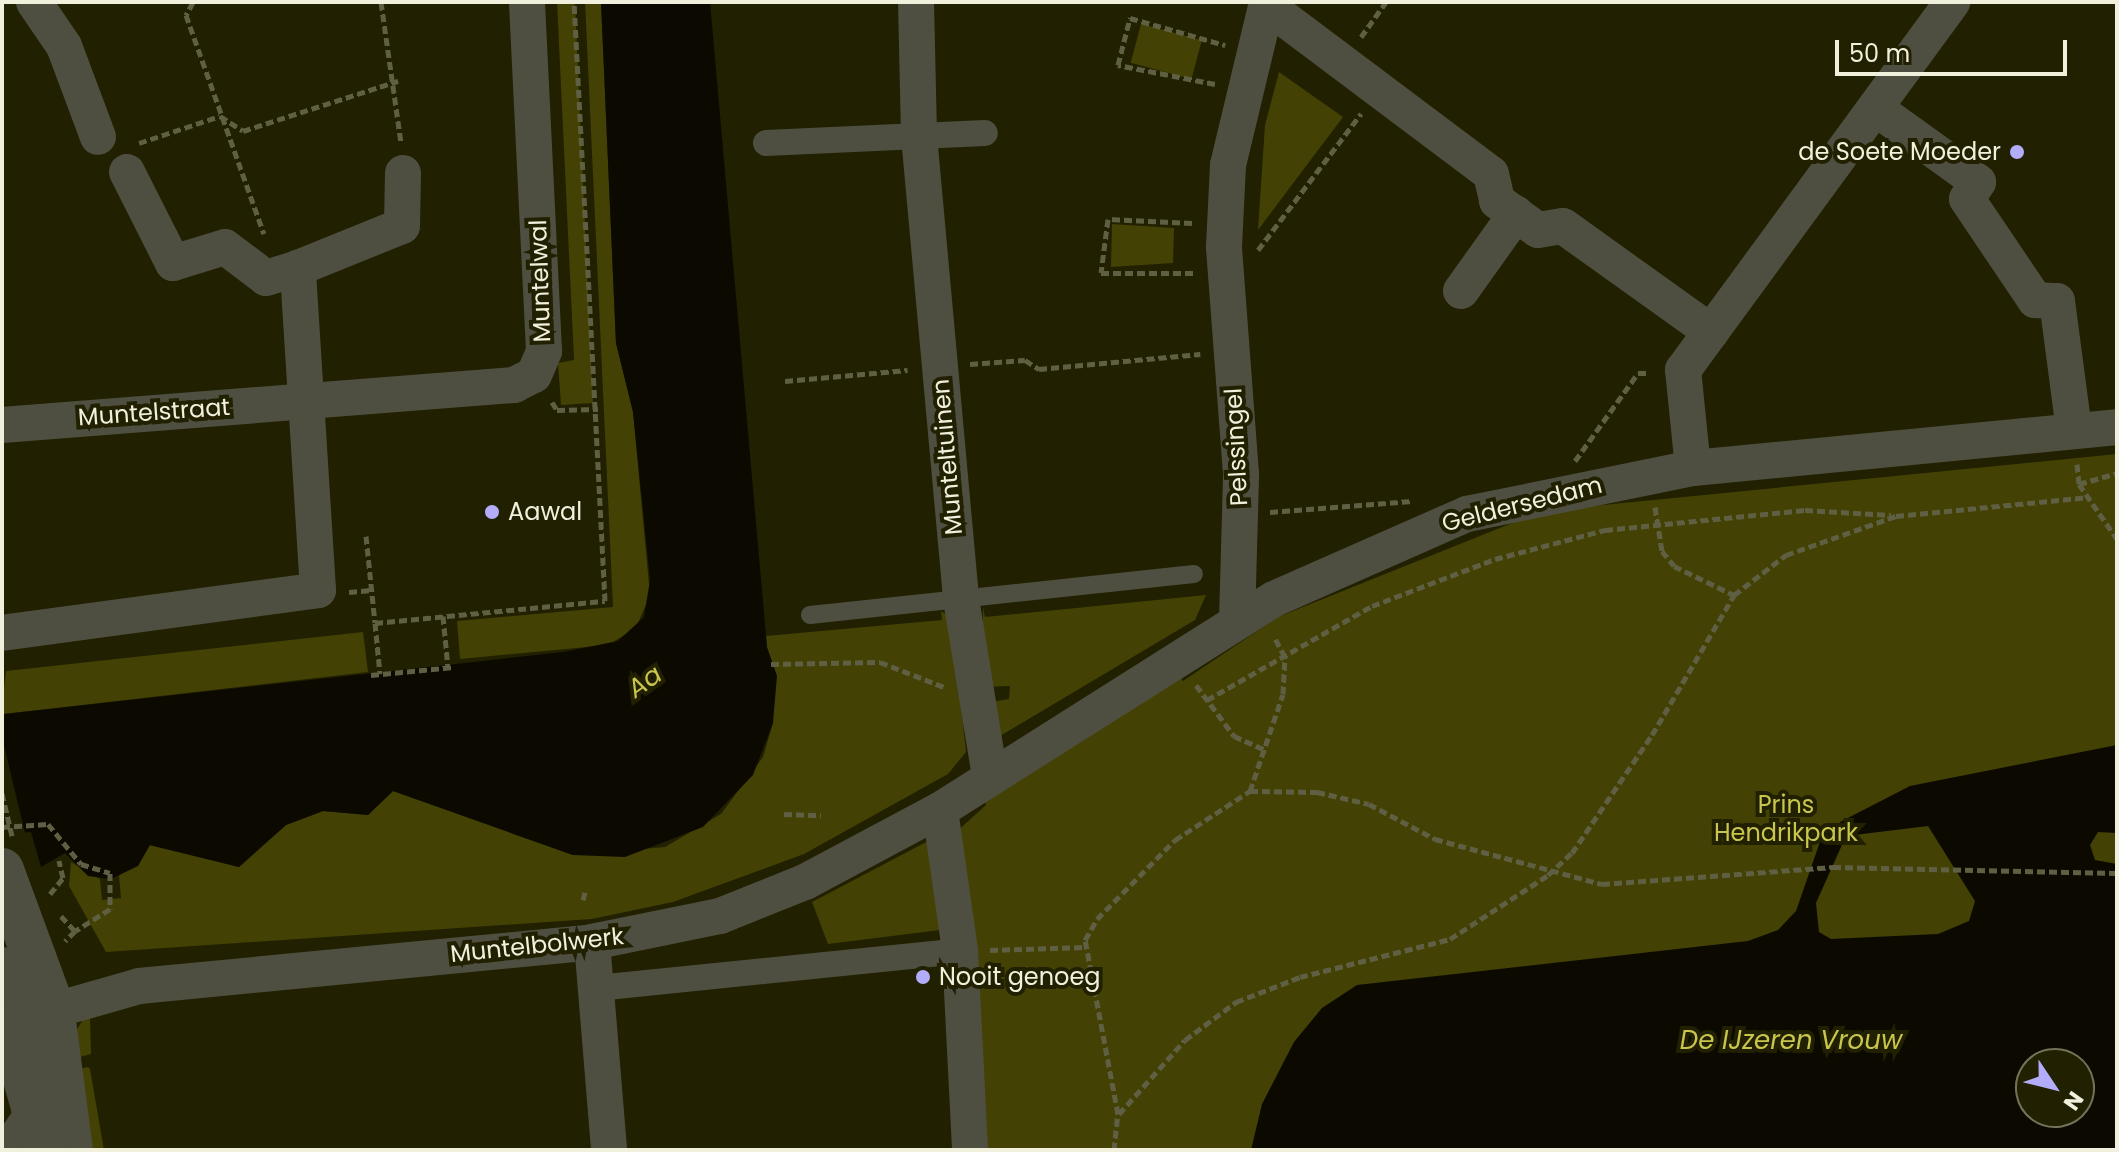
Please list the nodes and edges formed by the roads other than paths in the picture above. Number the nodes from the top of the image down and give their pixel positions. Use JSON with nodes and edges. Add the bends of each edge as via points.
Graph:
{"nodes":[{"id":1,"x":34,"y":2,"type":"edge"},
{"id":2,"x":527,"y":2,"type":"edge"},
{"id":3,"x":916,"y":2,"type":"edge"},
{"id":4,"x":1952,"y":2,"type":"edge"},
{"id":5,"x":1266,"y":4,"type":"edge"},
{"id":6,"x":1875,"y":108,"type":"junction"},
{"id":7,"x":985,"y":133,"type":"dead end"},
{"id":8,"x":919,"y":136,"type":"junction"},
{"id":9,"x":766,"y":143,"type":"dead end"},
{"id":10,"x":403,"y":173,"type":"road end"},
{"id":11,"x":1516,"y":214,"type":"junction"},
{"id":12,"x":298,"y":268,"type":"junction"},
{"id":13,"x":1461,"y":291,"type":"dead end"},
{"id":14,"x":1711,"y":332,"type":"junction"},
{"id":15,"x":307,"y":401,"type":"junction"},
{"id":16,"x":2,"y":425,"type":"edge"},
{"id":17,"x":2117,"y":427,"type":"edge"},
{"id":18,"x":2074,"y":430,"type":"junction"},
{"id":19,"x":1693,"y":468,"type":"junction"},
{"id":20,"x":1194,"y":574,"type":"dead end"},
{"id":21,"x":961,"y":599,"type":"junction"},
{"id":22,"x":810,"y":615,"type":"dead end"},
{"id":23,"x":1237,"y":621,"type":"junction"},
{"id":24,"x":2,"y":633,"type":"edge"},
{"id":25,"x":990,"y":777,"type":"junction"},
{"id":26,"x":940,"y":810,"type":"junction"},
{"id":27,"x":8,"y":858,"type":"edge"},
{"id":28,"x":592,"y":942,"type":"junction"},
{"id":29,"x":960,"y":951,"type":"junction"},
{"id":30,"x":2,"y":969,"type":"edge"},
{"id":31,"x":597,"y":988,"type":"junction"},
{"id":32,"x":52,"y":1006,"type":"junction"},
{"id":33,"x":6,"y":1027,"type":"edge"},
{"id":34,"x":39,"y":1131,"type":"edge"},
{"id":35,"x":8,"y":1150,"type":"edge"},
{"id":36,"x":71,"y":1150,"type":"edge"},
{"id":37,"x":609,"y":1150,"type":"edge"},
{"id":38,"x":970,"y":1150,"type":"edge"}],
"edges":[{"from":1,"to":12,"type":"street","via":[[64,46],[173,263],[225,247],[266,278]]},
{"from":2,"to":15,"type":"street","name":"Muntelwal","via":[[544,351],[534,375],[514,385]]},
{"from":3,"to":8,"type":"street","name":"Munteltuinen"},
{"from":4,"to":6,"type":"street"},
{"from":5,"to":11,"type":"street","via":[[1491,174],[1497,201]]},
{"from":5,"to":23,"type":"street","name":"Pelssingel","via":[[1242,90],[1224,248],[1241,474]]},
{"from":6,"to":14,"type":"street"},
{"from":6,"to":18,"type":"street","via":[[1978,182],[1967,199],[2035,300],[2057,301]]},
{"from":7,"to":8,"type":"street"},
{"from":8,"to":9,"type":"street"},
{"from":8,"to":21,"type":"street","name":"Munteltuinen"},
{"from":10,"to":12,"type":"street","via":[[402,226]]},
{"from":11,"to":13,"type":"street"},
{"from":11,"to":14,"type":"street","via":[[1538,230],[1563,226]]},
{"from":12,"to":15,"type":"street"},
{"from":14,"to":19,"type":"street","via":[[1683,370]]},
{"from":15,"to":16,"type":"street","name":"Muntelstraat"},
{"from":15,"to":24,"type":"street","via":[[318,590]]},
{"from":17,"to":18,"type":"street","name":"Geldersedam"},
{"from":18,"to":19,"type":"street","name":"Geldersedam"},
{"from":19,"to":23,"type":"street","name":"Geldersedam","via":[[1575,487],[1467,514],[1274,599]]},
{"from":20,"to":21,"type":"lane"},
{"from":21,"to":22,"type":"lane"},
{"from":21,"to":25,"type":"street","name":"Munteltuinen"},
{"from":23,"to":25,"type":"street","name":"Geldersedam"},
{"from":25,"to":26,"type":"street","name":"Muntelbolwerk"},
{"from":26,"to":28,"type":"street","name":"Muntelbolwerk","via":[[748,906]]},
{"from":26,"to":29,"type":"street"},
{"from":27,"to":32,"type":"street"},
{"from":28,"to":31,"type":"street"},
{"from":28,"to":32,"type":"street","name":"Muntelbolwerk","via":[[175,981]]},
{"from":29,"to":31,"type":"street","name":"Muntelbolwerk"},
{"from":29,"to":38,"type":"street"},
{"from":30,"to":33,"type":"street"},
{"from":31,"to":37,"type":"street"},
{"from":32,"to":33,"type":"street","name":"Muntelbolwerk"},
{"from":32,"to":36,"type":"street"},
{"from":33,"to":34,"type":"street"},
{"from":34,"to":35,"type":"street"}]}
